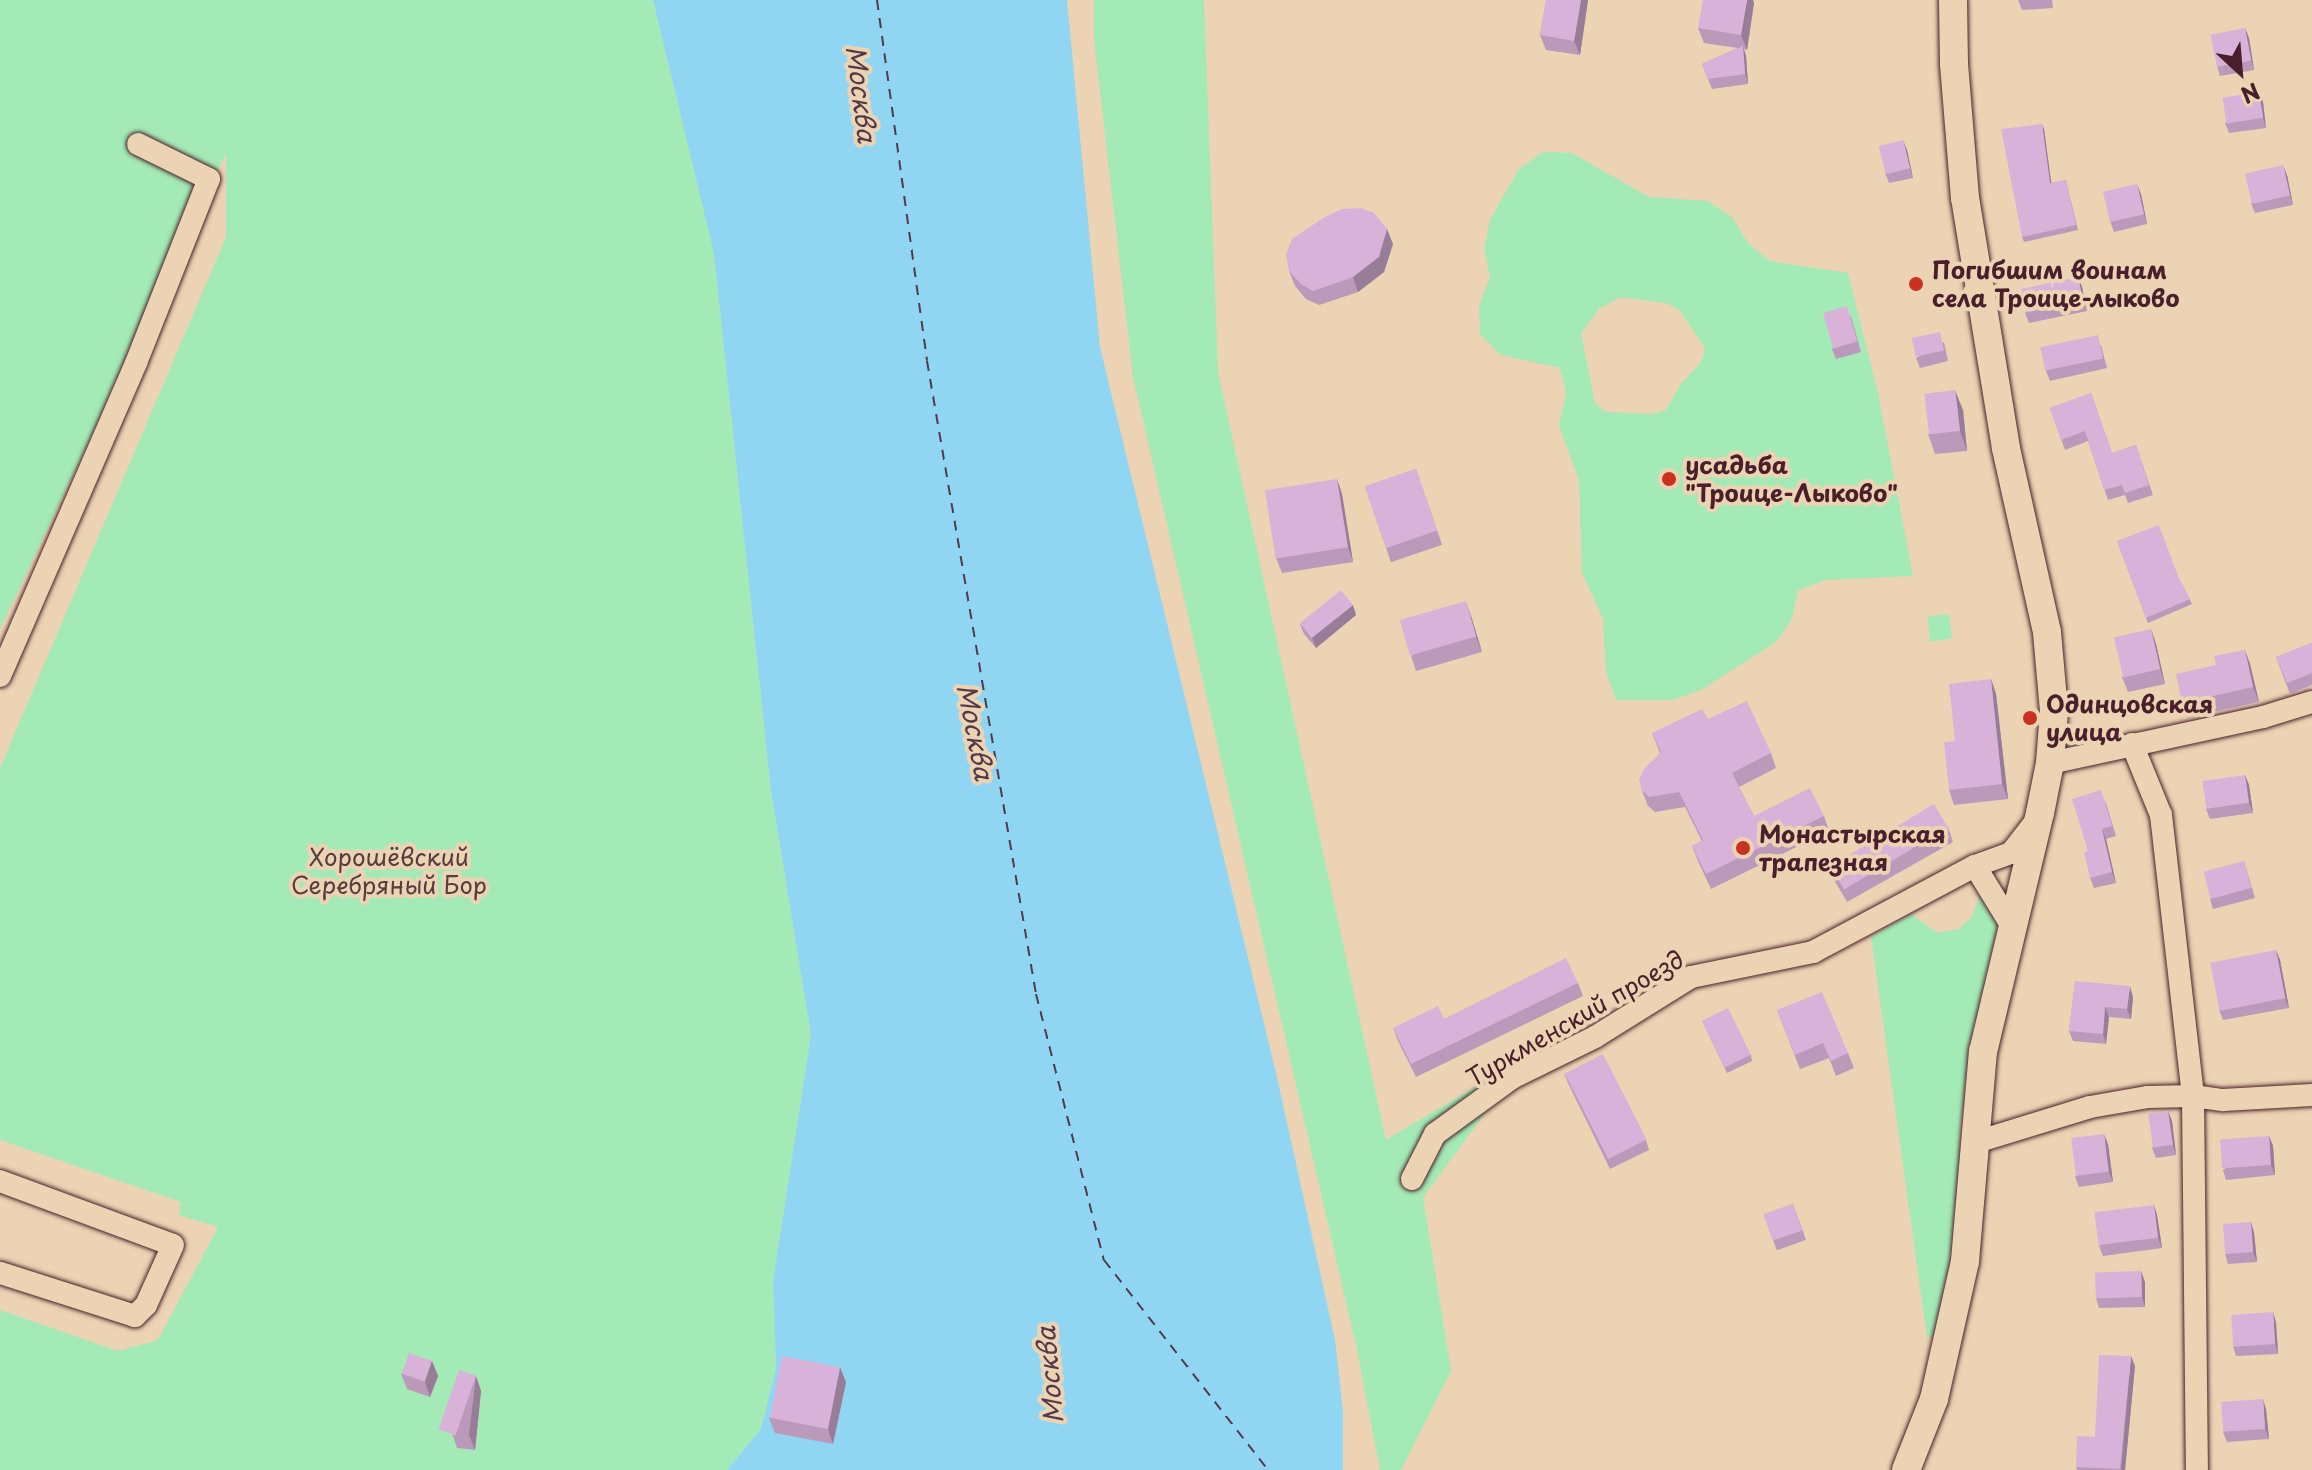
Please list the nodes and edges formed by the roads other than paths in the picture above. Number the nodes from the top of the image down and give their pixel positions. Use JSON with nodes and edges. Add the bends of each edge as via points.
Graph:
{"nodes":[{"id":1,"x":1953,"y":0,"type":"edge"},
{"id":2,"x":138,"y":144,"type":"dead end"},
{"id":3,"x":0,"y":676,"type":"edge"},
{"id":4,"x":2312,"y":702,"type":"edge"},
{"id":5,"x":2132,"y":744,"type":"junction"},
{"id":6,"x":2050,"y":763,"type":"junction"},
{"id":7,"x":2040,"y":813,"type":"junction"},
{"id":8,"x":1975,"y":866,"type":"junction"},
{"id":9,"x":2013,"y":928,"type":"junction"},
{"id":10,"x":2312,"y":1095,"type":"edge"},
{"id":11,"x":2193,"y":1096,"type":"junction"},
{"id":12,"x":1973,"y":1143,"type":"junction"},
{"id":13,"x":1412,"y":1179,"type":"dead end"},
{"id":14,"x":0,"y":1181,"type":"edge"},
{"id":15,"x":0,"y":1273,"type":"edge"},
{"id":16,"x":1906,"y":1470,"type":"edge"},
{"id":17,"x":2197,"y":1470,"type":"edge"}],
"edges":[{"from":1,"to":6,"type":"street","via":[[1965,198],[2006,448],[2047,632],[2054,711]]},
{"from":2,"to":3,"type":"street","via":[[209,179],[136,363]]},
{"from":4,"to":5,"type":"street"},
{"from":5,"to":6,"type":"street"},
{"from":5,"to":11,"type":"street","via":[[2161,815]]},
{"from":6,"to":7,"type":"street"},
{"from":7,"to":8,"type":"street","name":"Туркменский проезд","via":[[2011,853]]},
{"from":7,"to":9,"type":"street"},
{"from":8,"to":9,"type":"street"},
{"from":8,"to":13,"type":"street","name":"Туркменский проезд","via":[[1813,952],[1691,977],[1595,1037],[1512,1078],[1435,1134]]},
{"from":9,"to":12,"type":"street","via":[[1983,1052]]},
{"from":10,"to":11,"type":"street","via":[[2223,1100]]},
{"from":11,"to":12,"type":"street","via":[[2090,1107]]},
{"from":11,"to":17,"type":"street"},
{"from":12,"to":16,"type":"street","via":[[1967,1242],[1949,1342]]},
{"from":14,"to":15,"type":"street","via":[[173,1245],[146,1305],[135,1316]]}]}
